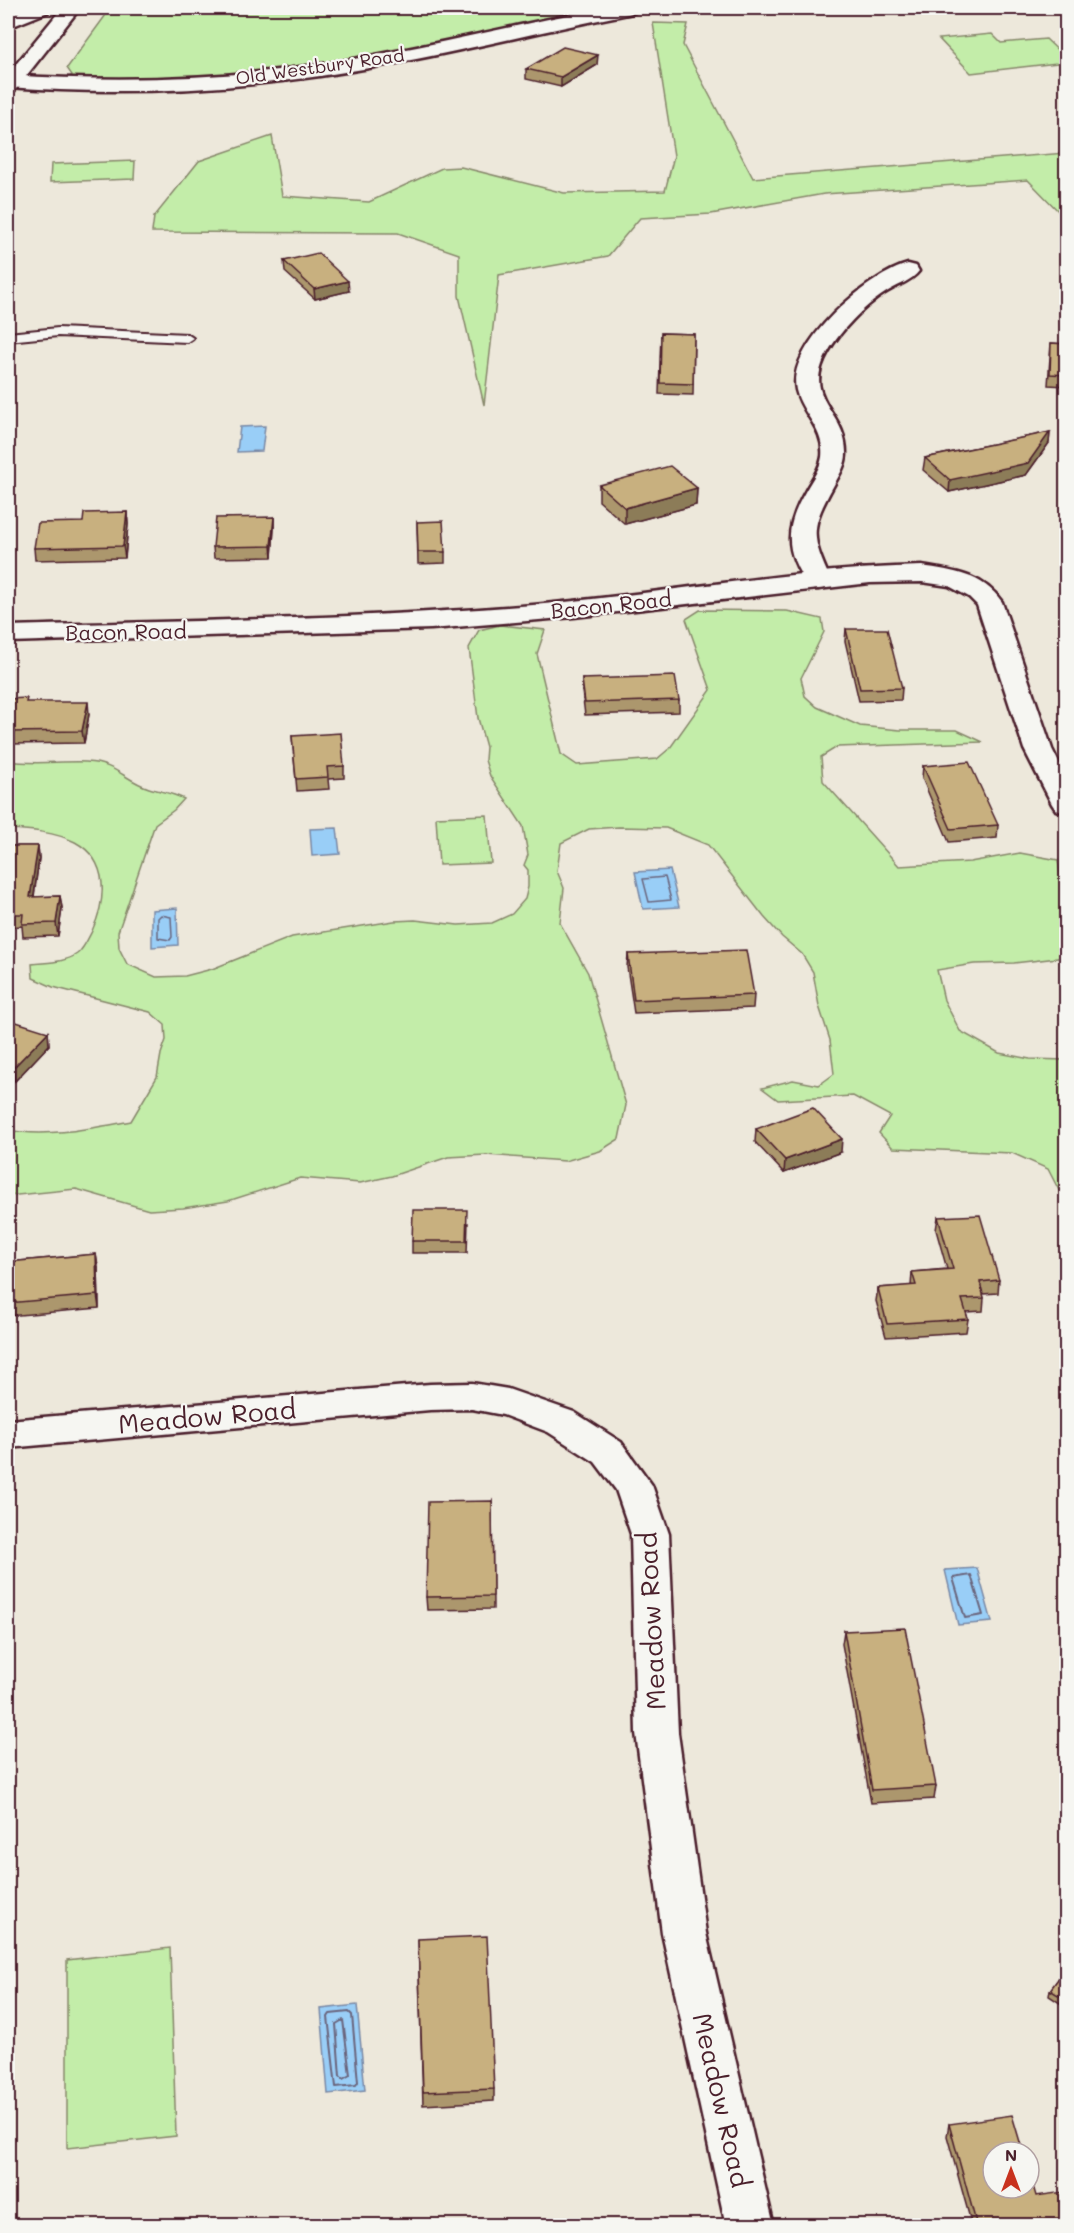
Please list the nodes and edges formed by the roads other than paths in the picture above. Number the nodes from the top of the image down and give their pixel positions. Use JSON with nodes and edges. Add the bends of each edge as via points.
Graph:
{"nodes":[{"id":1,"x":41,"y":8,"type":"edge"},
{"id":2,"x":71,"y":8,"type":"edge"},
{"id":3,"x":628,"y":8,"type":"edge"},
{"id":4,"x":8,"y":23,"type":"edge"},
{"id":5,"x":9,"y":83,"type":"edge"},
{"id":6,"x":908,"y":271,"type":"dead end"},
{"id":7,"x":8,"y":336,"type":"edge"},
{"id":8,"x":187,"y":338,"type":"dead end"},
{"id":9,"x":818,"y":580,"type":"junction"},
{"id":10,"x":8,"y":634,"type":"edge"},
{"id":11,"x":1066,"y":804,"type":"edge"},
{"id":12,"x":8,"y":1434,"type":"edge"},
{"id":13,"x":750,"y":2226,"type":"edge"}],
"edges":[{"from":1,"to":4,"type":"main road"},
{"from":2,"to":5,"type":"main road"},
{"from":3,"to":5,"type":"main road","name":"Old Westbury Road","via":[[289,74],[198,82]]},
{"from":6,"to":9,"type":"main road","via":[[875,289],[849,313],[820,347],[807,373],[810,396],[832,430],[834,456],[802,518],[801,542]]},
{"from":7,"to":8,"type":"lane","via":[[58,332]]},
{"from":9,"to":10,"type":"main road","name":"Bacon Road","via":[[574,609],[431,621]]},
{"from":9,"to":11,"type":"main road","name":"Bacon Road","via":[[922,574],[956,579],[978,591],[994,612],[1038,749]]},
{"from":12,"to":13,"type":"main road","name":"Meadow Road","via":[[430,1396],[472,1396],[508,1401],[561,1422],[608,1452],[633,1485],[651,1534],[657,1733],[684,1933]]}]}
